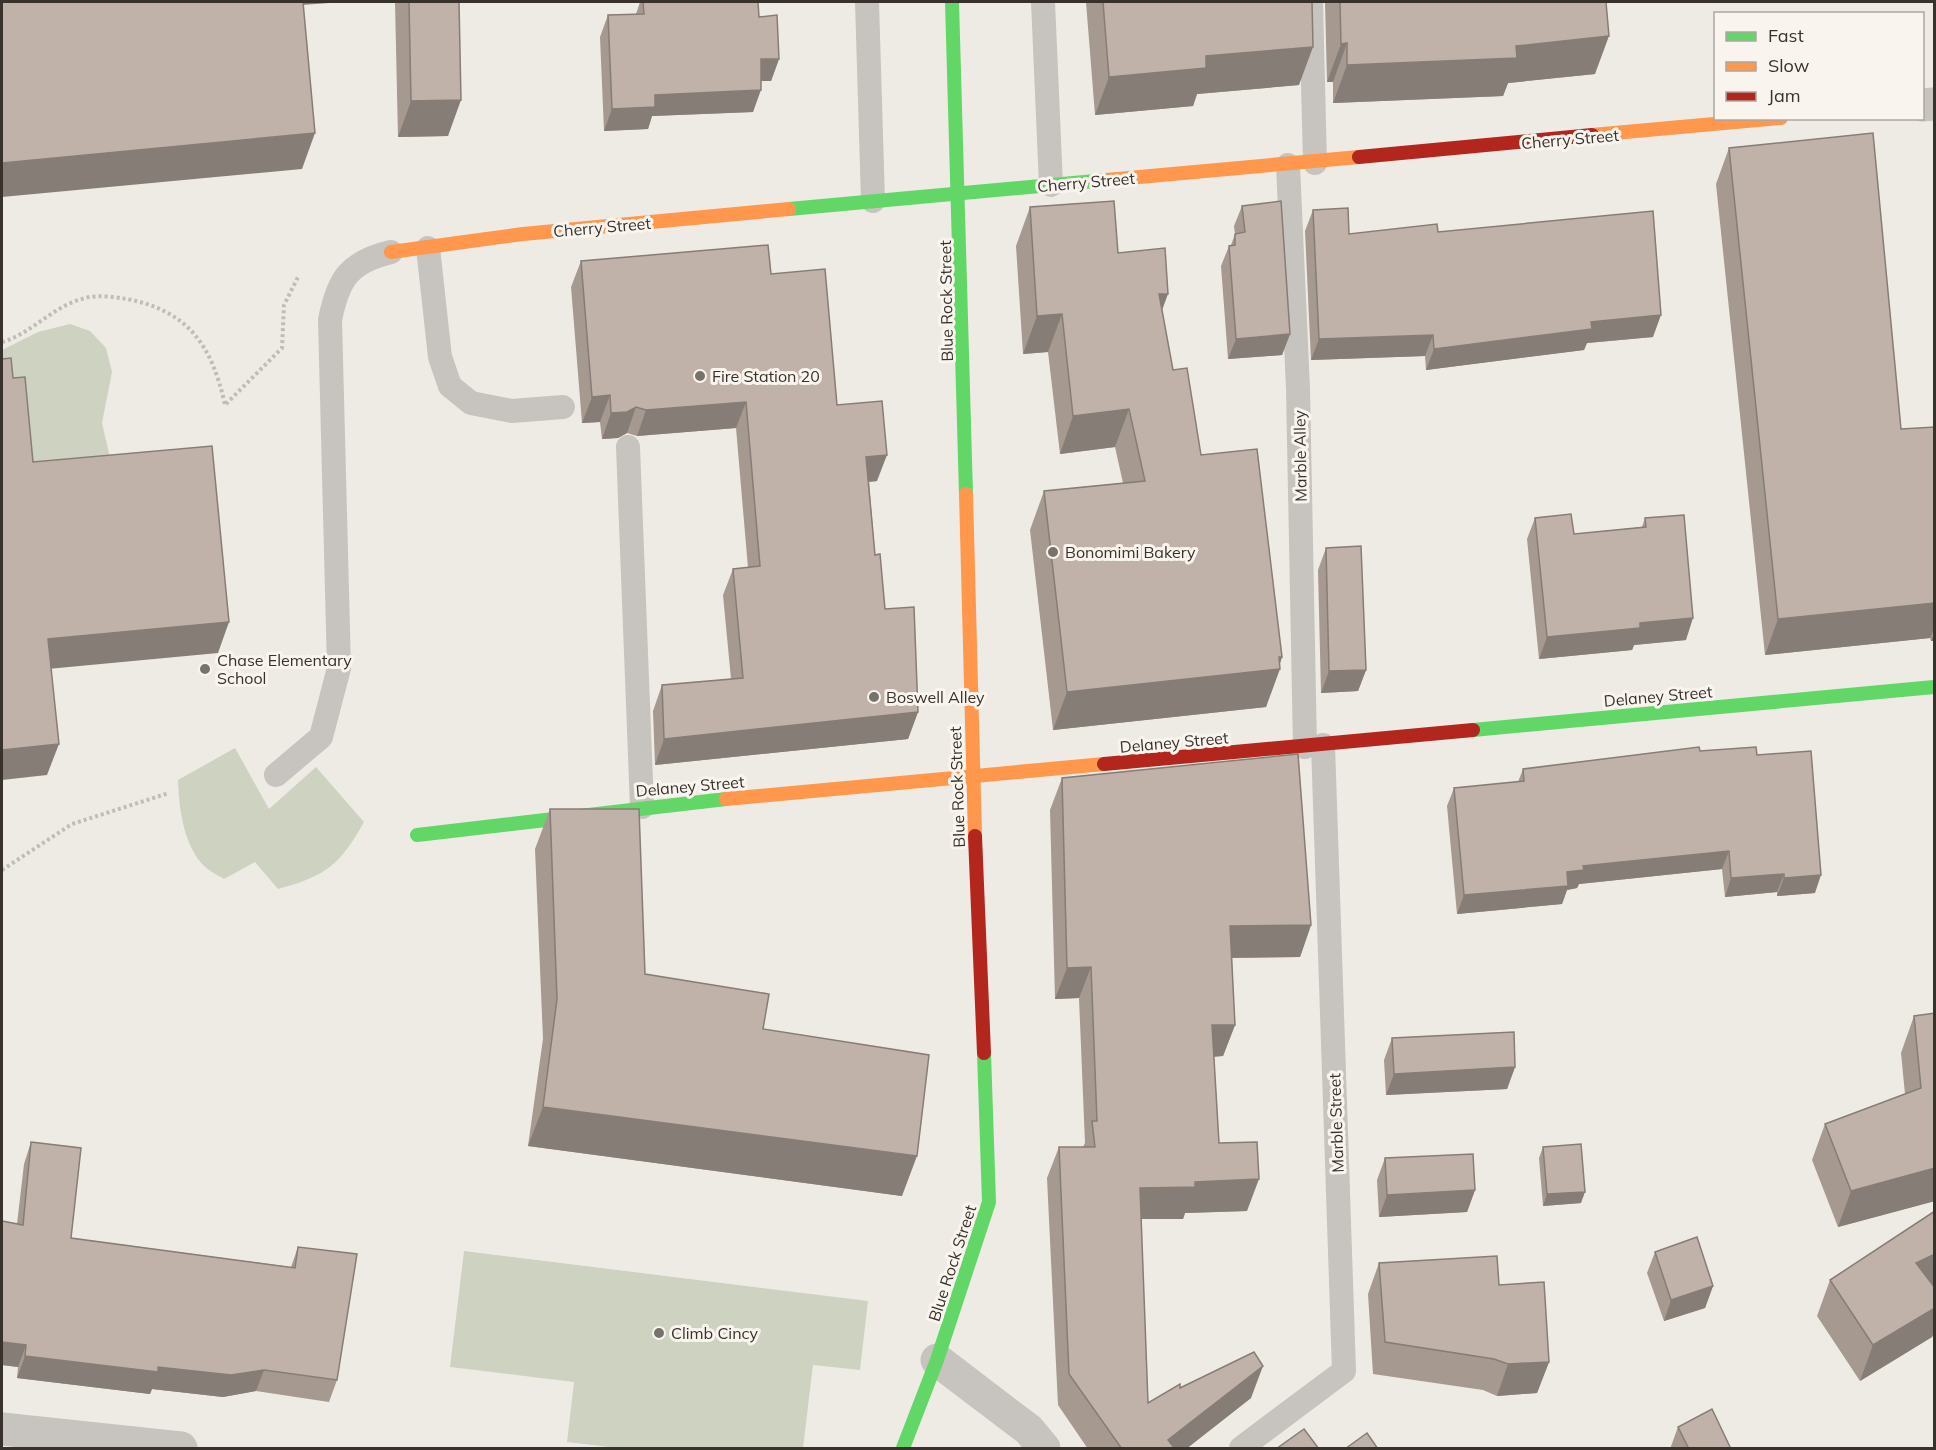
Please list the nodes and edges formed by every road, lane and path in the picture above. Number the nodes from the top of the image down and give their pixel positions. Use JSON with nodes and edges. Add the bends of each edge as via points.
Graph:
{"nodes":[{"id":1,"x":867,"y":2,"type":"edge"},
{"id":2,"x":952,"y":2,"type":"edge"},
{"id":3,"x":1043,"y":2,"type":"edge"},
{"id":4,"x":1311,"y":2,"type":"edge"},
{"id":5,"x":1760,"y":120,"type":"edge"},
{"id":6,"x":1316,"y":163,"type":"junction"},
{"id":7,"x":1288,"y":165,"type":"junction"},
{"id":8,"x":1051,"y":185,"type":"junction"},
{"id":9,"x":960,"y":193,"type":"junction"},
{"id":10,"x":873,"y":201,"type":"junction"},
{"id":11,"x":428,"y":248,"type":"junction"},
{"id":12,"x":391,"y":252,"type":"joint"},
{"id":13,"x":298,"y":277,"type":"dead end"},
{"id":14,"x":2,"y":342,"type":"edge"},
{"id":15,"x":563,"y":407,"type":"dead end"},
{"id":16,"x":628,"y":447,"type":"dead end"},
{"id":17,"x":1935,"y":687,"type":"edge"},
{"id":18,"x":1314,"y":746,"type":"junction"},
{"id":19,"x":276,"y":775,"type":"dead end"},
{"id":20,"x":972,"y":777,"type":"junction"},
{"id":21,"x":169,"y":793,"type":"dead end"},
{"id":22,"x":642,"y":807,"type":"junction"},
{"id":23,"x":417,"y":835,"type":"dead end"},
{"id":24,"x":2,"y":870,"type":"edge"},
{"id":25,"x":937,"y":1360,"type":"junction"},
{"id":26,"x":2,"y":1429,"type":"edge"},
{"id":27,"x":181,"y":1449,"type":"edge"},
{"id":28,"x":903,"y":1449,"type":"edge"},
{"id":29,"x":1044,"y":1449,"type":"edge"},
{"id":30,"x":1241,"y":1449,"type":"edge"}],
"edges":[{"from":1,"to":10,"type":"lane"},
{"from":2,"to":9,"type":"street","name":"Blue Rock Street"},
{"from":3,"to":8,"type":"lane"},
{"from":4,"to":6,"type":"lane"},
{"from":5,"to":6,"type":"street","name":"Cherry Street"},
{"from":6,"to":7,"type":"street","name":"Cherry Street"},
{"from":7,"to":8,"type":"street","name":"Cherry Street"},
{"from":7,"to":18,"type":"lane","name":"Marble Alley"},
{"from":8,"to":9,"type":"street","name":"Cherry Street"},
{"from":9,"to":10,"type":"street","name":"Cherry Street"},
{"from":9,"to":20,"type":"street","name":"Blue Rock Street"},
{"from":10,"to":11,"type":"street","name":"Cherry Street","via":[[523,234]]},
{"from":11,"to":12,"type":"street","name":"Cherry Street"},
{"from":11,"to":15,"type":"lane","via":[[440,357],[450,386],[471,403],[512,411]]},
{"from":12,"to":19,"type":"lane","via":[[368,258],[346,274],[334,297],[330,320],[339,668],[321,737]]},
{"from":13,"to":14,"type":"path","via":[[284,305],[282,348],[225,405],[218,370],[196,335],[173,314],[142,302],[111,296],[83,298]]},
{"from":16,"to":22,"type":"lane"},
{"from":17,"to":18,"type":"street","name":"Delaney Street"},
{"from":18,"to":20,"type":"street","name":"Delaney Street"},
{"from":18,"to":30,"type":"lane","name":"Marble Street","via":[[1344,1371]]},
{"from":20,"to":22,"type":"street","name":"Delaney Street"},
{"from":20,"to":25,"type":"street","name":"Blue Rock Street","via":[[989,1202]]},
{"from":21,"to":24,"type":"path","via":[[72,824]]},
{"from":22,"to":23,"type":"street","name":"Delaney Street"},
{"from":25,"to":28,"type":"street","name":"Blue Rock Street"},
{"from":25,"to":29,"type":"street","via":[[1029,1430]]},
{"from":26,"to":27,"type":"street"}]}
